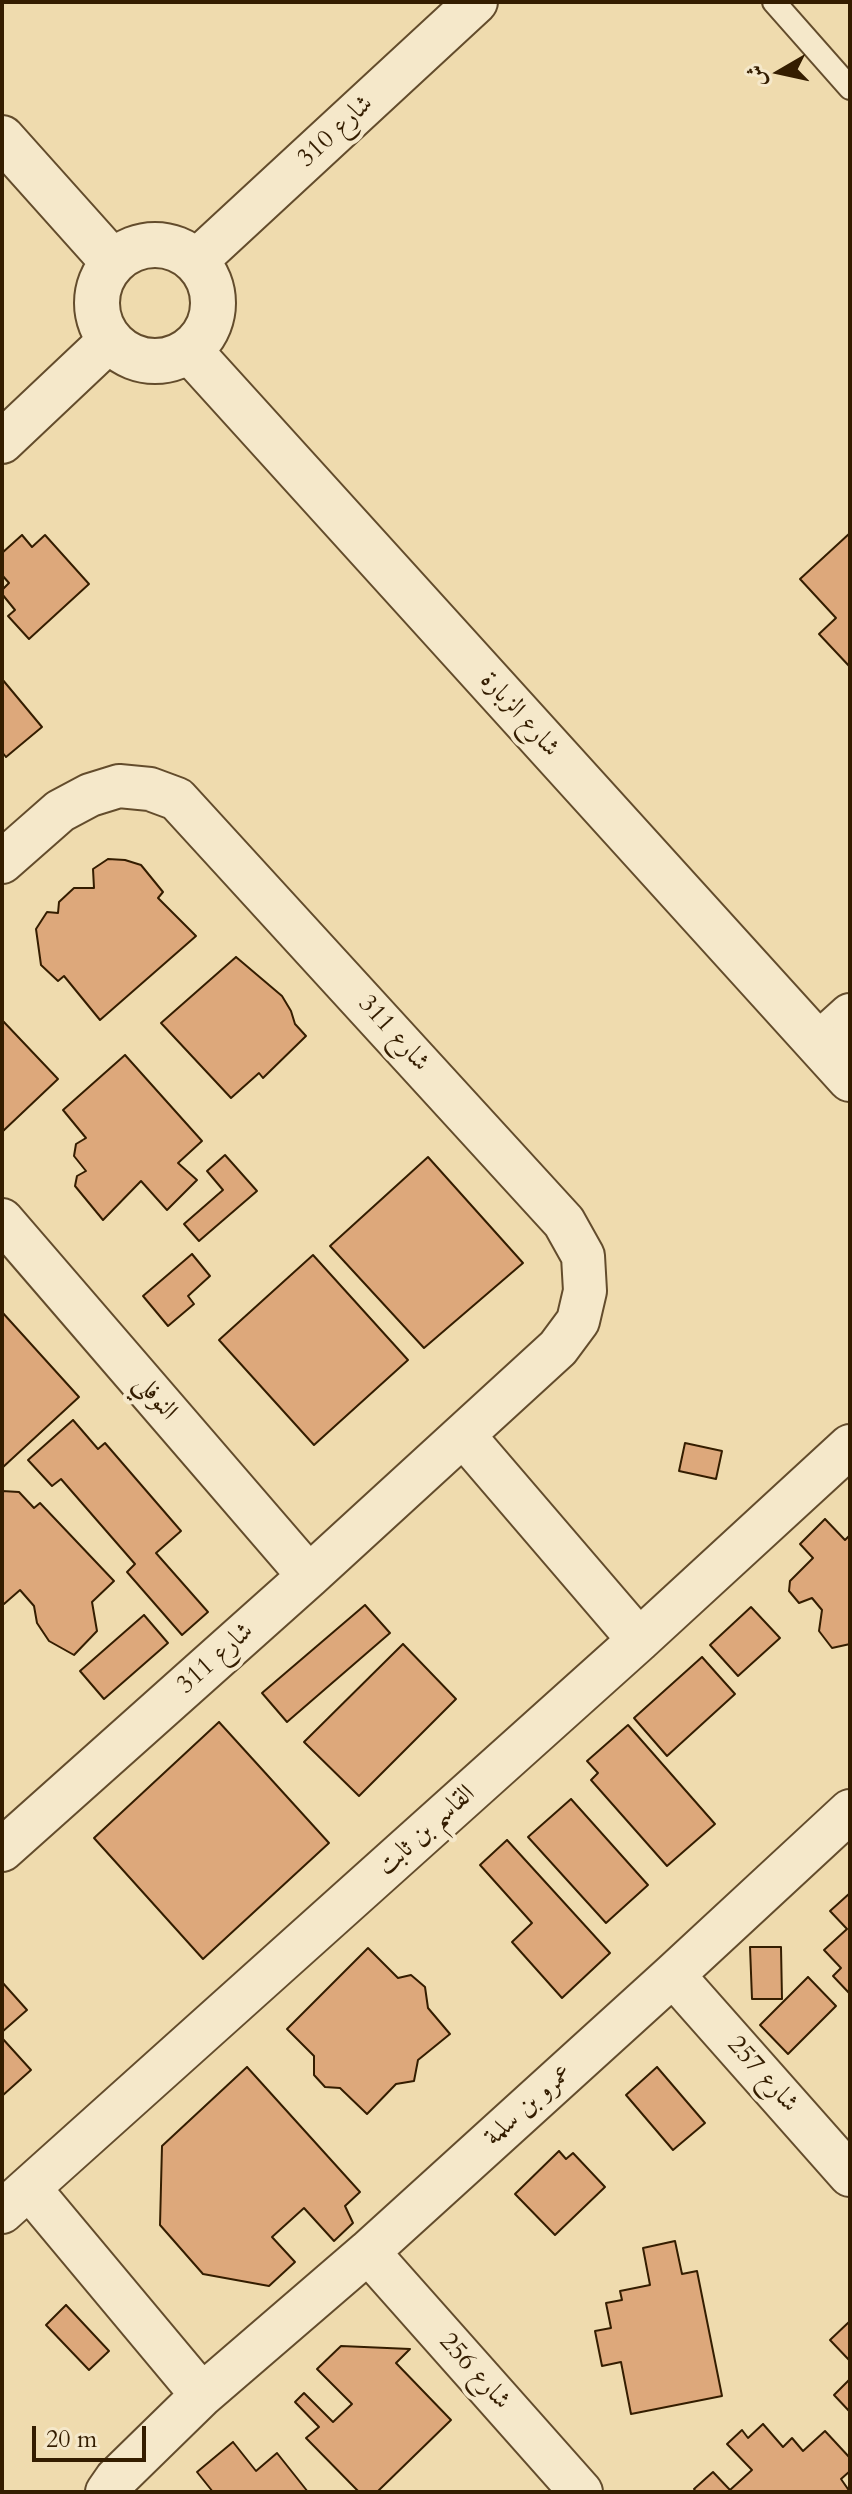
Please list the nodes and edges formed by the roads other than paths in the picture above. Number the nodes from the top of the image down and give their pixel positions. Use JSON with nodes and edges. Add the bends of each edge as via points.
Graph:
{"nodes":[{"id":1,"x":476,"y":2,"type":"edge"},
{"id":2,"x":774,"y":2,"type":"edge"},
{"id":3,"x":850,"y":88,"type":"edge"},
{"id":4,"x":2,"y":138,"type":"edge"},
{"id":5,"x":196,"y":261,"type":"junction"},
{"id":6,"x":113,"y":262,"type":"junction"},
{"id":7,"x":110,"y":340,"type":"junction"},
{"id":8,"x":189,"y":350,"type":"junction"},
{"id":9,"x":2,"y":442,"type":"edge"},
{"id":10,"x":2,"y":862,"type":"edge"},
{"id":11,"x":850,"y":1015,"type":"edge"},
{"id":12,"x":818,"y":1044,"type":"junction"},
{"id":13,"x":850,"y":1079,"type":"edge"},
{"id":14,"x":2,"y":1220,"type":"edge"},
{"id":15,"x":464,"y":1436,"type":"junction"},
{"id":16,"x":850,"y":1446,"type":"edge"},
{"id":17,"x":309,"y":1576,"type":"junction"},
{"id":18,"x":639,"y":1640,"type":"junction"},
{"id":19,"x":850,"y":1811,"type":"edge"},
{"id":20,"x":2,"y":1850,"type":"edge"},
{"id":21,"x":673,"y":1975,"type":"junction"},
{"id":22,"x":850,"y":2175,"type":"edge"},
{"id":23,"x":16,"y":2200,"type":"edge"},
{"id":24,"x":368,"y":2252,"type":"junction"},
{"id":25,"x":202,"y":2395,"type":"junction"},
{"id":26,"x":107,"y":2492,"type":"edge"},
{"id":27,"x":581,"y":2492,"type":"edge"}],
"edges":[{"from":1,"to":5,"type":"street","name":"شارع 310"},
{"from":2,"to":3,"type":"lane"},
{"from":4,"to":6,"type":"street"},
{"from":5,"to":6,"type":"street","via":[[154,244],[132,249]]},
{"from":5,"to":8,"type":"street","via":[[213,297],[203,336]]},
{"from":6,"to":7,"type":"street","via":[[98,290],[97,306]]},
{"from":7,"to":8,"type":"street","via":[[146,360],[168,359]]},
{"from":7,"to":9,"type":"street"},
{"from":8,"to":12,"type":"street","name":"شارع الزبارة"},
{"from":10,"to":15,"type":"street","name":"شارع 311","via":[[60,811],[90,795],[119,786],[177,799],[564,1222],[583,1256],[585,1291],[578,1321],[558,1348]]},
{"from":11,"to":12,"type":"street"},
{"from":12,"to":13,"type":"street","name":"شارع الزبارة"},
{"from":14,"to":17,"type":"street","name":"النوفلي"},
{"from":15,"to":17,"type":"street","name":"شارع 311"},
{"from":15,"to":18,"type":"street"},
{"from":16,"to":18,"type":"street","name":"القاسم بن ثابت"},
{"from":17,"to":20,"type":"street","name":"شارع 311"},
{"from":18,"to":23,"type":"street","name":"القاسم بن ثابت"},
{"from":19,"to":21,"type":"street","name":"عمرو بن سلمة"},
{"from":21,"to":22,"type":"street","name":"شارع 257"},
{"from":21,"to":24,"type":"street","name":"عمرو بن سلمة"},
{"from":23,"to":25,"type":"street"},
{"from":24,"to":25,"type":"street","name":"عمرو بن سلمة"},
{"from":24,"to":27,"type":"street","name":"شارع 256"},
{"from":25,"to":26,"type":"street","name":"عمرو بن سلمة"}]}
